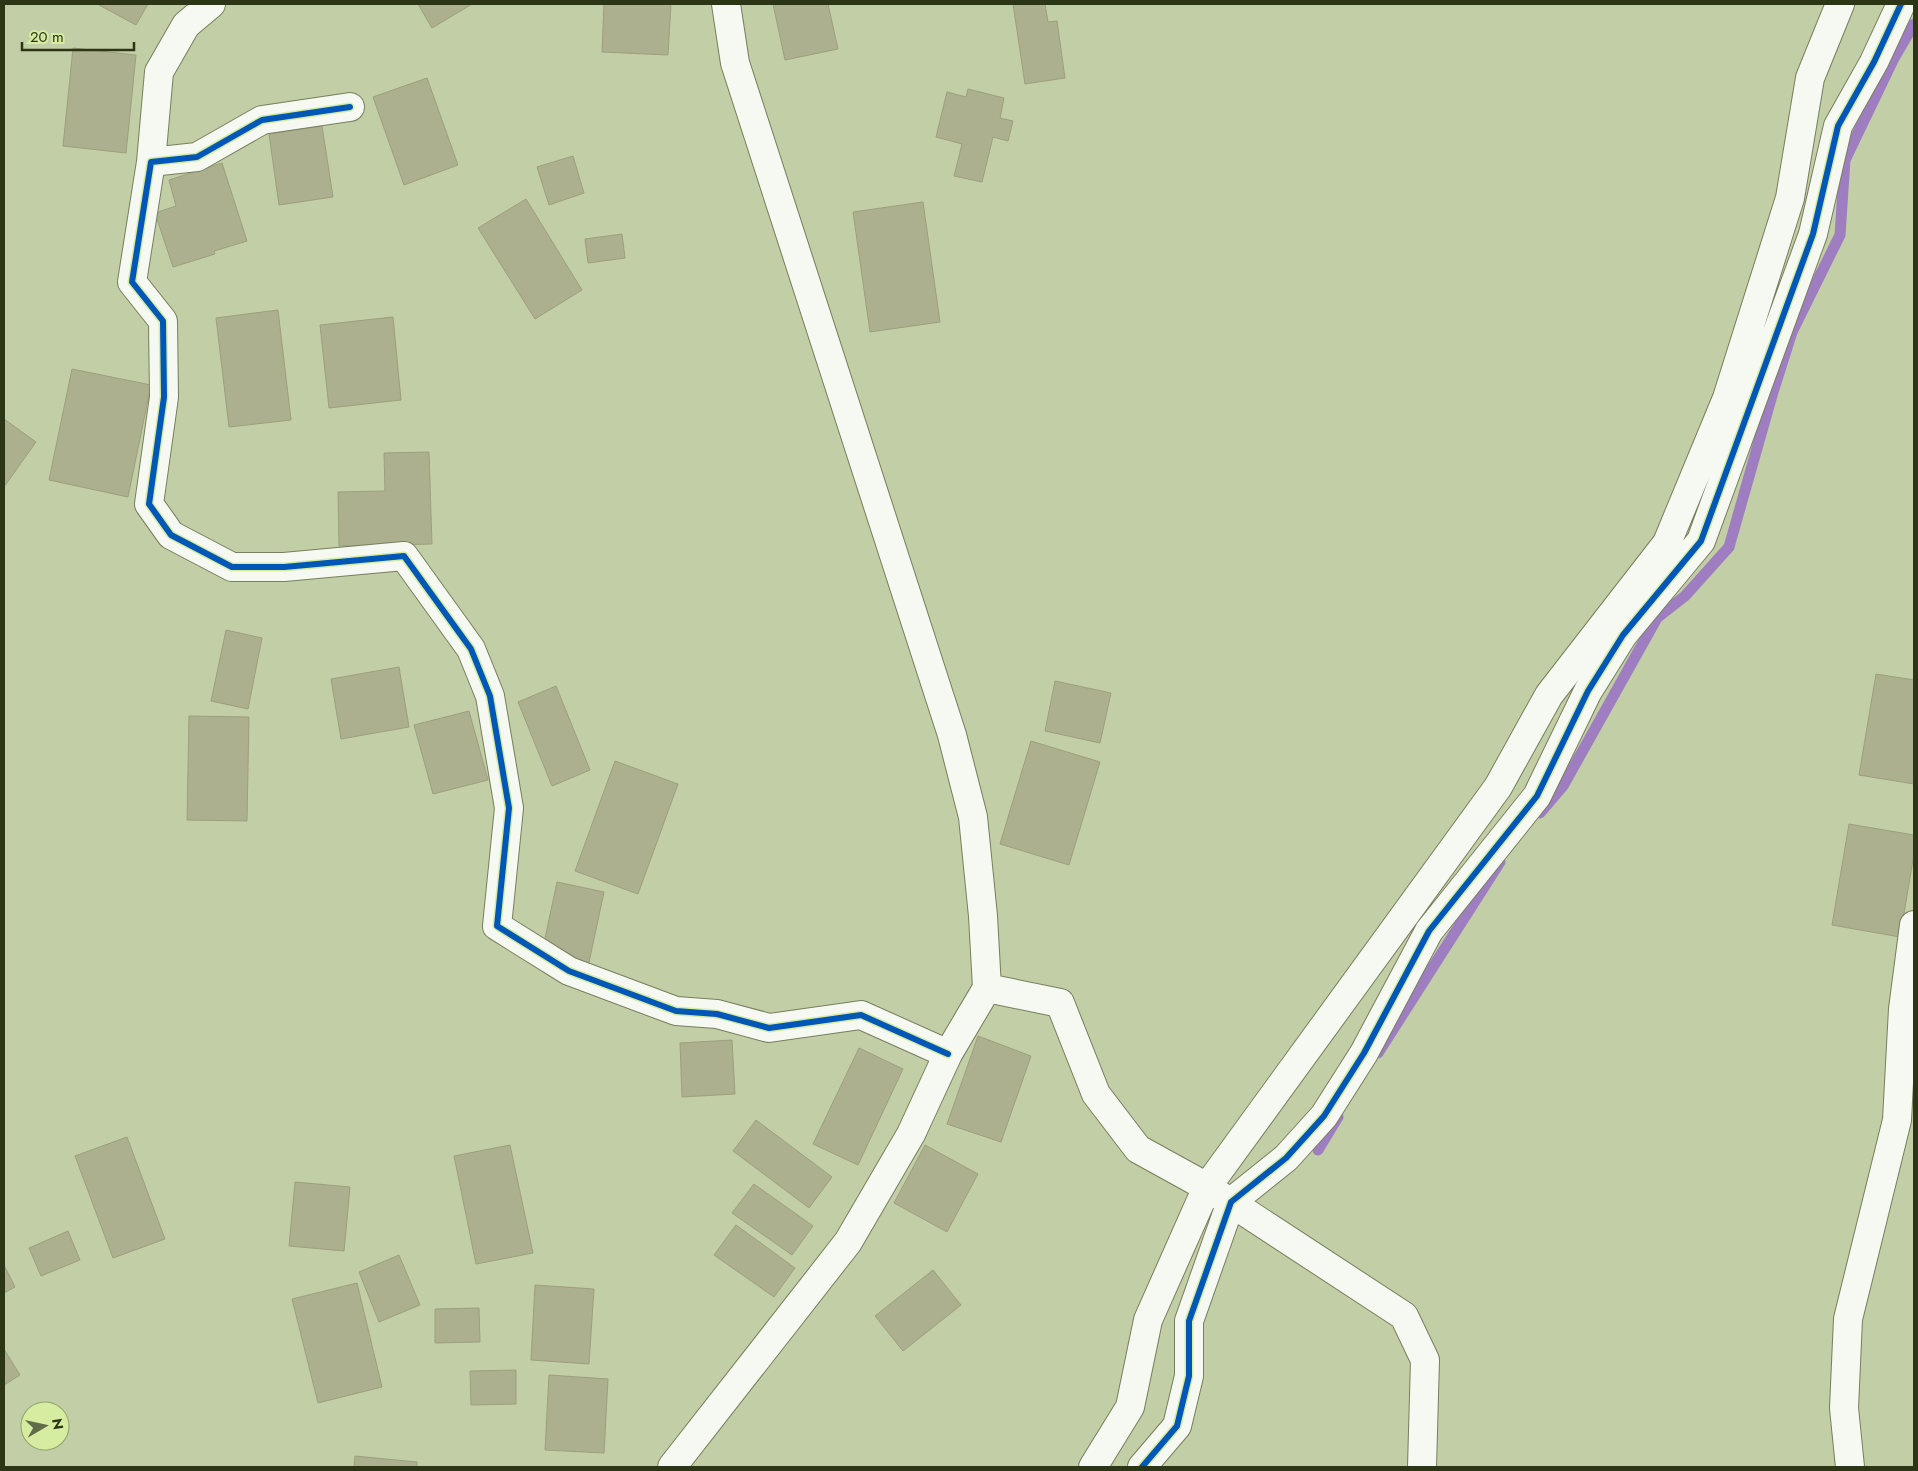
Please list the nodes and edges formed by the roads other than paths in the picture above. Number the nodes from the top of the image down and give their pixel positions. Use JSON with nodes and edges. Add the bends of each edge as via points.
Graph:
{"nodes":[{"id":1,"x":211,"y":4,"type":"edge"},
{"id":2,"x":726,"y":4,"type":"edge"},
{"id":3,"x":1840,"y":4,"type":"edge"},
{"id":4,"x":1900,"y":4,"type":"edge"},
{"id":5,"x":350,"y":107,"type":"dead end"},
{"id":6,"x":151,"y":162,"type":"junction"},
{"id":7,"x":1914,"y":925,"type":"edge"},
{"id":8,"x":987,"y":988,"type":"junction"},
{"id":9,"x":948,"y":1054,"type":"junction"},
{"id":10,"x":1207,"y":1187,"type":"junction"},
{"id":11,"x":1231,"y":1202,"type":"junction"},
{"id":12,"x":672,"y":1467,"type":"edge"},
{"id":13,"x":1093,"y":1467,"type":"edge"},
{"id":14,"x":1142,"y":1467,"type":"edge"},
{"id":15,"x":1422,"y":1467,"type":"edge"},
{"id":16,"x":1850,"y":1467,"type":"edge"}],
"edges":[{"from":1,"to":6,"type":"street","via":[[186,25],[159,72]]},
{"from":2,"to":8,"type":"street","via":[[735,63],[952,735],[973,817]]},
{"from":3,"to":10,"type":"street","via":[[1810,78],[1790,198],[1727,398],[1667,543],[1549,695],[1498,787]]},
{"from":4,"to":11,"type":"street","via":[[1874,62],[1838,126],[1813,234],[1701,541],[1623,635],[1588,691],[1537,796],[1429,931],[1364,1053],[1324,1116],[1286,1158]]},
{"from":5,"to":6,"type":"street","via":[[262,120],[197,157]]},
{"from":6,"to":9,"type":"street","via":[[132,282],[163,321],[164,397],[149,504],[171,535],[232,567],[404,556],[470,649],[490,696],[509,808],[497,926],[570,971],[676,1011],[717,1014],[769,1028],[861,1015]]},
{"from":7,"to":16,"type":"street","via":[[1903,1008],[1897,1120],[1848,1319],[1844,1408]]},
{"from":8,"to":9,"type":"street"},
{"from":8,"to":10,"type":"street","via":[[1060,1003],[1096,1094],[1138,1149]]},
{"from":9,"to":12,"type":"street","via":[[911,1134],[848,1242]]},
{"from":10,"to":11,"type":"street"},
{"from":10,"to":13,"type":"street","via":[[1148,1320],[1130,1407]]},
{"from":11,"to":14,"type":"street","via":[[1189,1321],[1189,1376],[1177,1426]]},
{"from":11,"to":15,"type":"street","via":[[1404,1316],[1425,1360]]}]}
